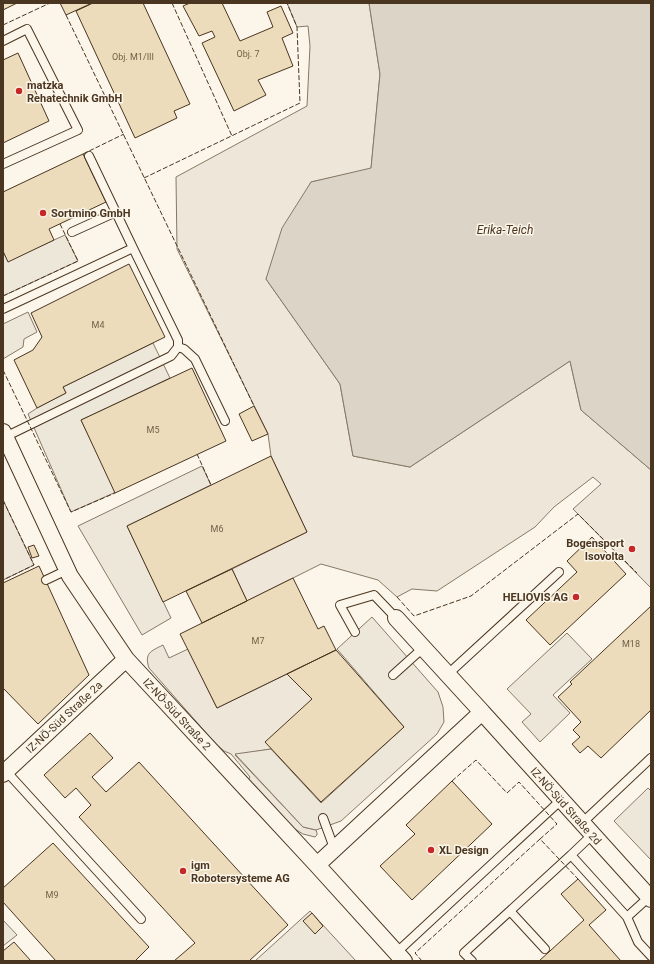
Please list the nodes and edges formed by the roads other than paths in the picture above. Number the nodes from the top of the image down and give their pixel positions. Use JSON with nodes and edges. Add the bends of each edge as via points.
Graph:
{"nodes":[{"id":1,"x":3,"y":41,"type":"edge"},
{"id":2,"x":89,"y":156,"type":"dead end"},
{"id":3,"x":3,"y":164,"type":"edge"},
{"id":4,"x":116,"y":212,"type":"junction"},
{"id":5,"x":72,"y":232,"type":"dead end"},
{"id":6,"x":133,"y":248,"type":"junction"},
{"id":7,"x":3,"y":309,"type":"edge"},
{"id":8,"x":178,"y":347,"type":"junction"},
{"id":9,"x":224,"y":421,"type":"dead end"},
{"id":10,"x":4,"y":434,"type":"edge"},
{"id":11,"x":67,"y":570,"type":"junction"},
{"id":12,"x":559,"y":572,"type":"dead end"},
{"id":13,"x":46,"y":580,"type":"dead end"},
{"id":14,"x":396,"y":618,"type":"joint"},
{"id":15,"x":355,"y":632,"type":"dead end"},
{"id":16,"x":423,"y":648,"type":"junction"},
{"id":17,"x":126,"y":659,"type":"junction"},
{"id":18,"x":393,"y":675,"type":"dead end"},
{"id":19,"x":447,"y":675,"type":"junction"},
{"id":20,"x":482,"y":712,"type":"junction"},
{"id":21,"x":651,"y":758,"type":"edge"},
{"id":22,"x":5,"y":773,"type":"edge"},
{"id":23,"x":561,"y":800,"type":"junction"},
{"id":24,"x":323,"y":818,"type":"dead end"},
{"id":25,"x":587,"y":829,"type":"junction"},
{"id":26,"x":334,"y":848,"type":"junction"},
{"id":27,"x":571,"y":855,"type":"junction"},
{"id":28,"x":317,"y":865,"type":"junction"},
{"id":29,"x":650,"y":898,"type":"edge"},
{"id":30,"x":510,"y":911,"type":"junction"},
{"id":31,"x":627,"y":917,"type":"junction"},
{"id":32,"x":140,"y":919,"type":"dead end"},
{"id":33,"x":545,"y":949,"type":"dead end"},
{"id":34,"x":651,"y":956,"type":"edge"},
{"id":35,"x":400,"y":957,"type":"edge"},
{"id":36,"x":472,"y":961,"type":"edge"}],
"edges":[{"from":1,"to":3,"type":"lane","via":[[27,29],[78,130]]},
{"from":2,"to":4,"type":"lane"},
{"from":4,"to":5,"type":"lane"},
{"from":4,"to":6,"type":"lane"},
{"from":6,"to":7,"type":"lane"},
{"from":6,"to":8,"type":"lane","via":[[178,340]]},
{"from":8,"to":9,"type":"lane","via":[[195,359]]},
{"from":8,"to":10,"type":"lane","via":[[171,356]]},
{"from":10,"to":11,"type":"street","name":"IZ-NÖ-Süd Straße 2"},
{"from":11,"to":13,"type":"lane"},
{"from":11,"to":17,"type":"street","name":"IZ-NÖ-Süd Straße 2"},
{"from":12,"to":19,"type":"lane"},
{"from":14,"to":15,"type":"lane","via":[[374,595],[340,605]]},
{"from":14,"to":16,"type":"street","name":"IZ-NÖ-Süd Straße 2d"},
{"from":16,"to":18,"type":"lane"},
{"from":16,"to":19,"type":"street","name":"IZ-NÖ-Süd Straße 2d"},
{"from":17,"to":22,"type":"street","name":"IZ-NÖ-Süd Straße 2a"},
{"from":17,"to":28,"type":"street","name":"IZ-NÖ-Süd Straße 2"},
{"from":19,"to":20,"type":"street","name":"IZ-NÖ-Süd Straße 2d"},
{"from":20,"to":23,"type":"street","name":"IZ-NÖ-Süd Straße 2d"},
{"from":20,"to":26,"type":"street"},
{"from":21,"to":25,"type":"lane"},
{"from":22,"to":32,"type":"lane"},
{"from":23,"to":25,"type":"street","name":"IZ-NÖ-Süd Straße 2d"},
{"from":23,"to":35,"type":"lane"},
{"from":24,"to":26,"type":"lane"},
{"from":25,"to":27,"type":"lane"},
{"from":25,"to":29,"type":"street","name":"IZ-NÖ-Süd Straße 2d"},
{"from":26,"to":28,"type":"street"},
{"from":27,"to":30,"type":"lane"},
{"from":27,"to":31,"type":"lane"},
{"from":28,"to":35,"type":"street","name":"IZ-NÖ-Süd Straße 2"},
{"from":29,"to":31,"type":"lane"},
{"from":30,"to":33,"type":"lane"},
{"from":30,"to":36,"type":"lane","via":[[464,953]]},
{"from":31,"to":34,"type":"lane","via":[[638,942]]}]}
